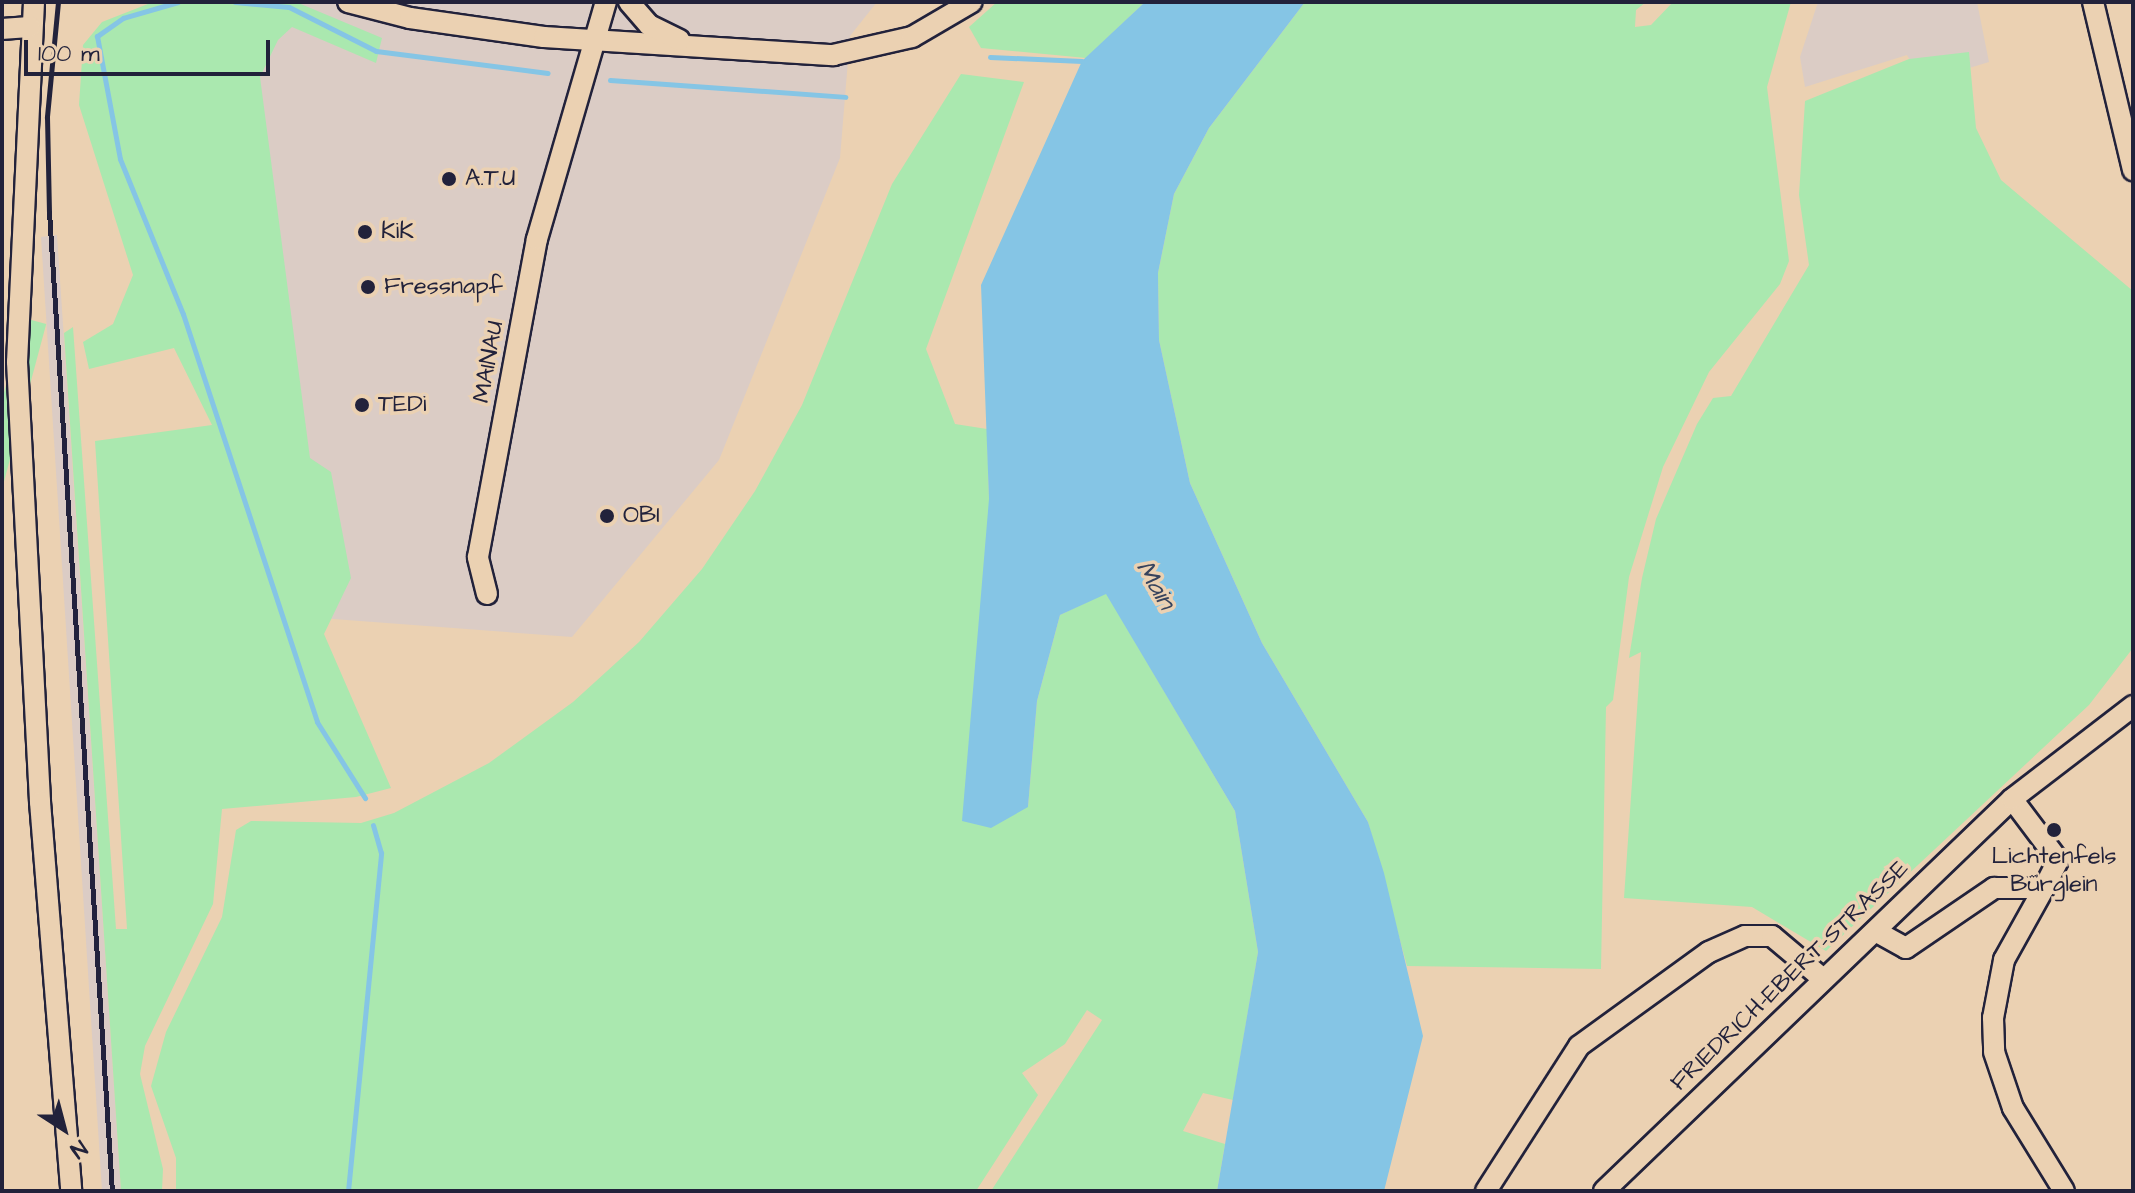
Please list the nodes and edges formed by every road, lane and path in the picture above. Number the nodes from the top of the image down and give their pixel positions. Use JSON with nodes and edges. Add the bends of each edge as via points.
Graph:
{"nodes":[{"id":1,"x":34,"y":2,"type":"edge"},
{"id":2,"x":348,"y":2,"type":"edge"},
{"id":3,"x":606,"y":2,"type":"edge"},
{"id":4,"x":629,"y":2,"type":"edge"},
{"id":5,"x":972,"y":2,"type":"edge"},
{"id":6,"x":2093,"y":2,"type":"edge"},
{"id":7,"x":30,"y":27,"type":"junction"},
{"id":8,"x":2,"y":29,"type":"edge"},
{"id":9,"x":593,"y":42,"type":"junction"},
{"id":10,"x":691,"y":46,"type":"junction"},
{"id":11,"x":2133,"y":170,"type":"edge"},
{"id":12,"x":9,"y":363,"type":"edge"},
{"id":13,"x":487,"y":594,"type":"dead end"},
{"id":14,"x":2133,"y":706,"type":"edge"},
{"id":15,"x":2012,"y":799,"type":"junction"},
{"id":16,"x":2044,"y":888,"type":"junction"},
{"id":17,"x":1877,"y":932,"type":"junction"},
{"id":18,"x":1823,"y":979,"type":"junction"},
{"id":19,"x":71,"y":1191,"type":"edge"},
{"id":20,"x":1486,"y":1191,"type":"edge"},
{"id":21,"x":1604,"y":1191,"type":"edge"},
{"id":22,"x":2064,"y":1191,"type":"edge"}],
"edges":[{"from":1,"to":7,"type":"street"},
{"from":2,"to":9,"type":"street","via":[[410,18]]},
{"from":3,"to":9,"type":"street","name":"MAINAU"},
{"from":4,"to":10,"type":"street","via":[[649,25]]},
{"from":5,"to":10,"type":"street","via":[[936,25],[878,49],[820,54]]},
{"from":6,"to":11,"type":"street"},
{"from":7,"to":8,"type":"street"},
{"from":7,"to":12,"type":"street"},
{"from":9,"to":10,"type":"street"},
{"from":9,"to":13,"type":"street","name":"MAINAU","via":[[537,239],[478,557]]},
{"from":12,"to":19,"type":"street"},
{"from":14,"to":15,"type":"street","name":"FRIEDRICH-EBERT-STRASSE"},
{"from":15,"to":16,"type":"street","via":[[2058,860]]},
{"from":15,"to":17,"type":"street","name":"FRIEDRICH-EBERT-STRASSE"},
{"from":16,"to":17,"type":"street","via":[[1994,888],[1906,948]]},
{"from":16,"to":22,"type":"street","via":[[2004,960],[1993,1018],[1994,1052],[2013,1108]]},
{"from":17,"to":18,"type":"street","name":"FRIEDRICH-EBERT-STRASSE"},
{"from":18,"to":20,"type":"street","via":[[1772,936],[1745,936],[1709,952],[1579,1046]]},
{"from":18,"to":21,"type":"street","name":"FRIEDRICH-EBERT-STRASSE"}]}
